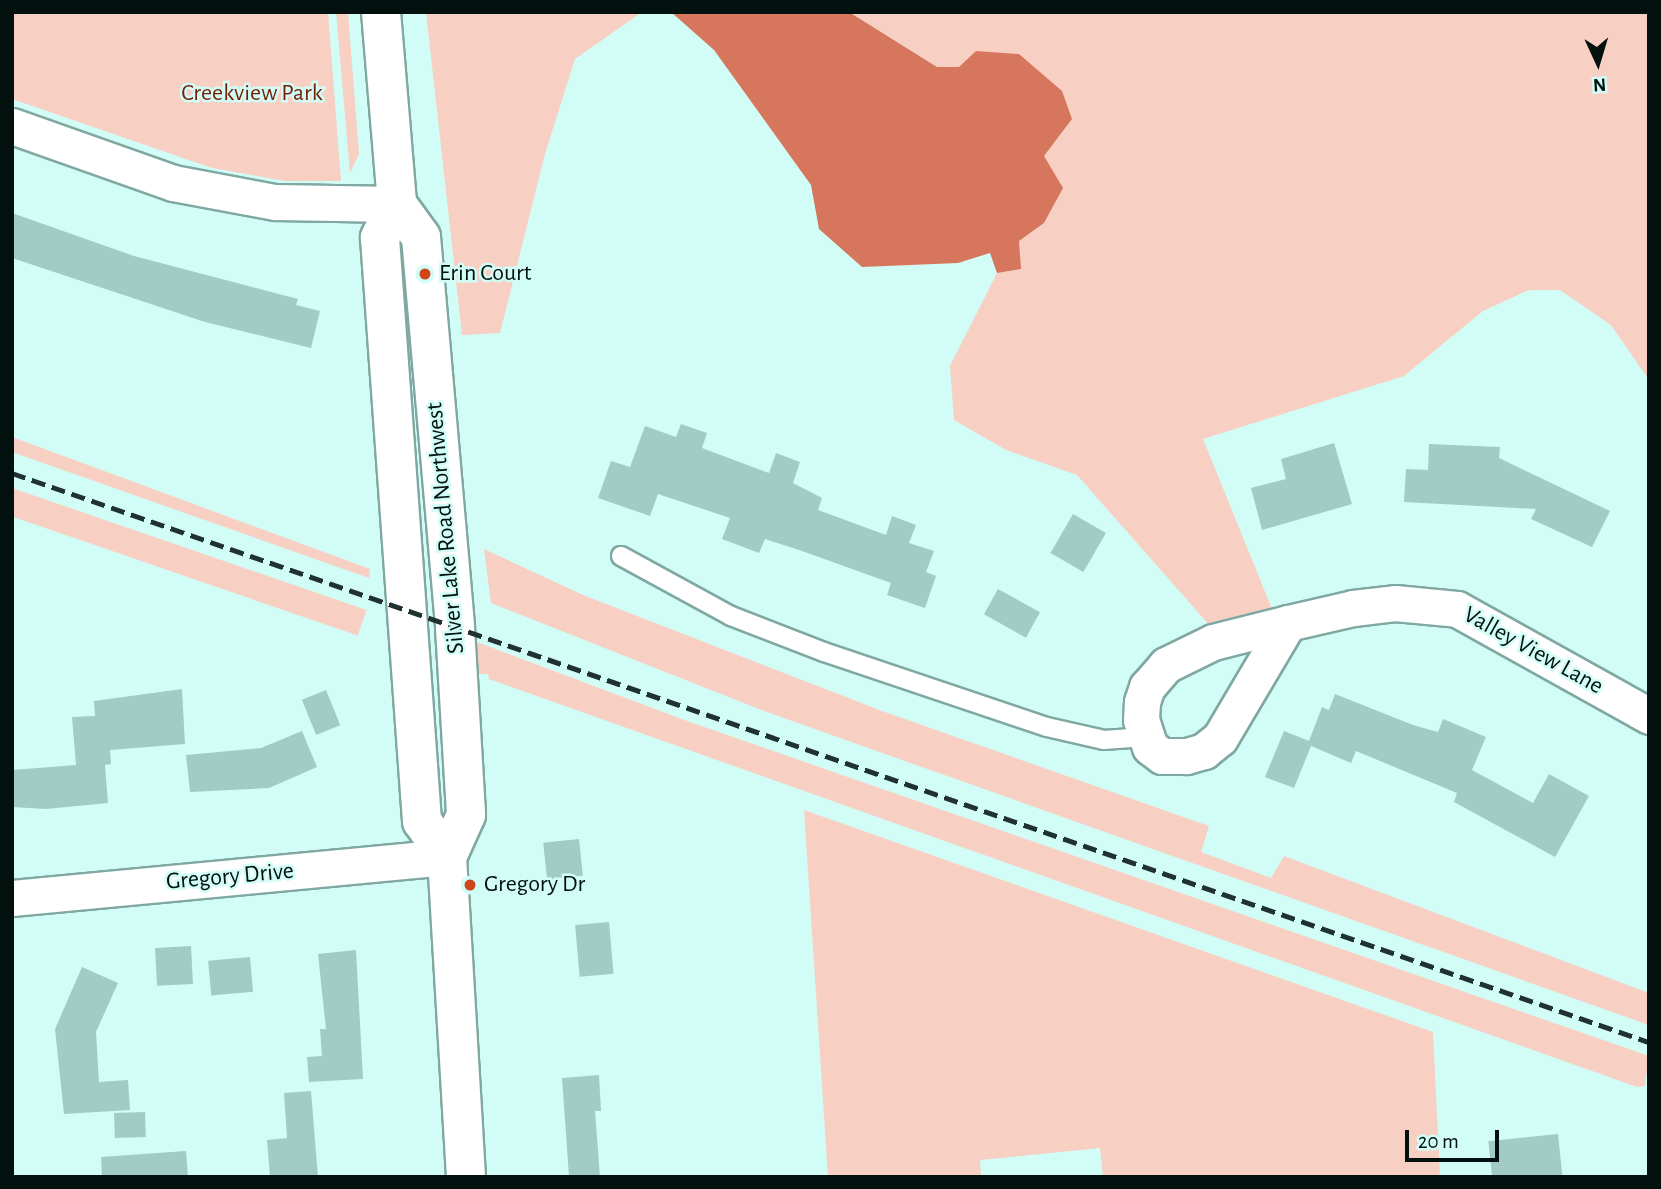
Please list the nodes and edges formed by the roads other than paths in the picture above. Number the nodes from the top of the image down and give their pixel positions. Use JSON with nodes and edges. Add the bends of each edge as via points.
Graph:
{"nodes":[{"id":1,"x":382,"y":12,"type":"edge"},
{"id":2,"x":12,"y":126,"type":"edge"},
{"id":3,"x":397,"y":204,"type":"junction"},
{"id":4,"x":621,"y":556,"type":"dead end"},
{"id":5,"x":1288,"y":623,"type":"junction"},
{"id":6,"x":1649,"y":716,"type":"edge"},
{"id":7,"x":1144,"y":737,"type":"junction"},
{"id":8,"x":447,"y":857,"type":"junction"},
{"id":9,"x":12,"y":898,"type":"edge"},
{"id":10,"x":466,"y":1177,"type":"edge"}],
"edges":[{"from":1,"to":3,"type":"main road"},
{"from":2,"to":3,"type":"street","via":[[173,183],[275,202]]},
{"from":3,"to":8,"type":"main road","name":"Silver Lake Road Northwest","via":[[380,237],[422,821]]},
{"from":4,"to":7,"type":"lane","via":[[732,616],[824,652],[1047,727],[1104,740]]},
{"from":5,"to":6,"type":"street","name":"Valley View Lane","via":[[1395,603],[1457,609]]},
{"from":5,"to":7,"type":"street","name":"Valley View Lane","via":[[1213,642],[1166,665],[1147,687],[1141,720]]},
{"from":5,"to":7,"type":"street","via":[[1220,738],[1204,751],[1162,756]]},
{"from":8,"to":9,"type":"street","name":"Gregory Drive"},
{"from":8,"to":10,"type":"main road"}]}
